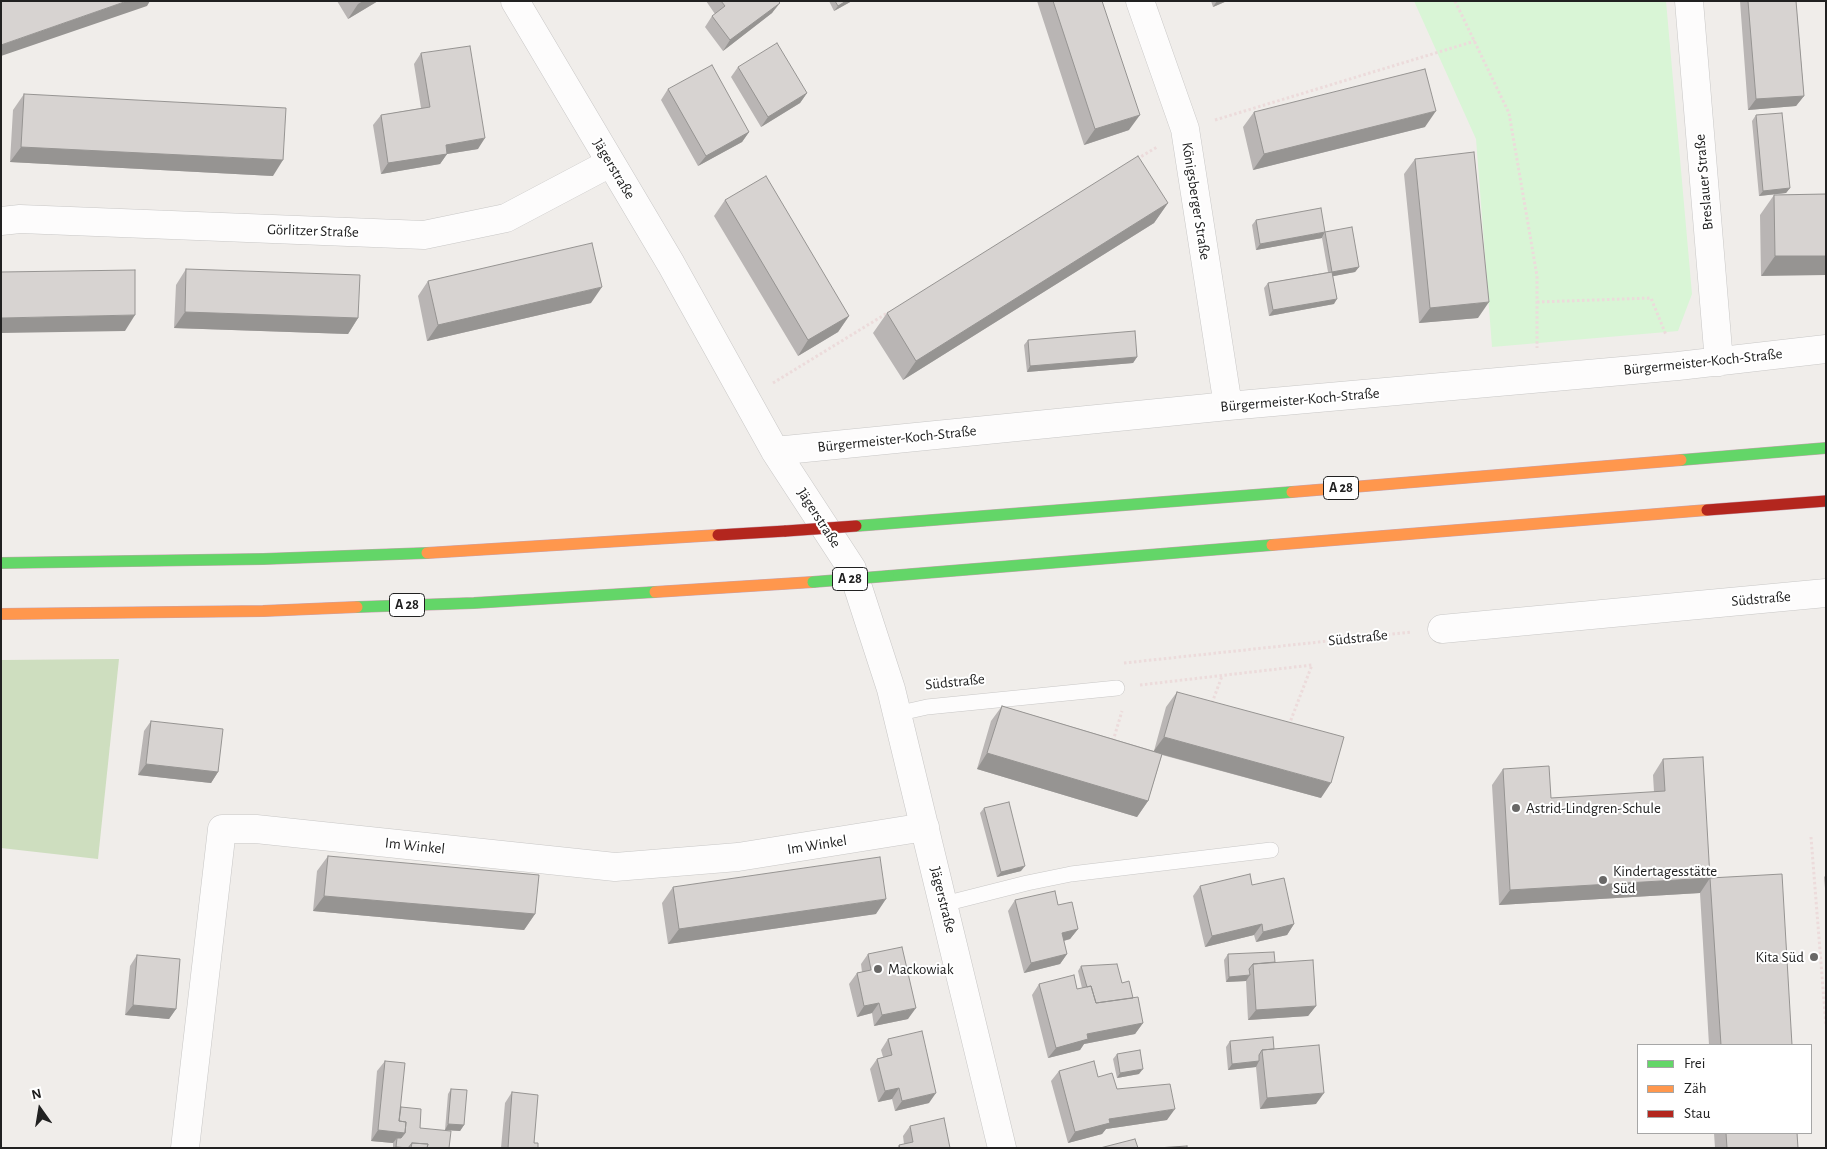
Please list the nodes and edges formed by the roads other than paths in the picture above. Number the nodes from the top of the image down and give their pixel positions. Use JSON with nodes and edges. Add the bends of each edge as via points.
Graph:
{"nodes":[{"id":1,"x":515,"y":1,"type":"edge"},
{"id":2,"x":1140,"y":1,"type":"edge"},
{"id":3,"x":1688,"y":1,"type":"edge"},
{"id":4,"x":610,"y":162,"type":"junction"},
{"id":5,"x":1,"y":221,"type":"edge"},
{"id":6,"x":1826,"y":349,"type":"edge"},
{"id":7,"x":1719,"y":362,"type":"junction"},
{"id":8,"x":1228,"y":406,"type":"junction"},
{"id":9,"x":1826,"y":448,"type":"edge"},
{"id":10,"x":775,"y":451,"type":"junction"},
{"id":11,"x":1826,"y":501,"type":"edge"},
{"id":12,"x":1,"y":563,"type":"edge"},
{"id":13,"x":1826,"y":594,"type":"edge"},
{"id":14,"x":1,"y":614,"type":"edge"},
{"id":15,"x":1442,"y":628,"type":"road end"},
{"id":16,"x":1123,"y":687,"type":"road end"},
{"id":17,"x":896,"y":714,"type":"junction"},
{"id":18,"x":925,"y":827,"type":"junction"},
{"id":19,"x":1271,"y":850,"type":"dead end"},
{"id":20,"x":944,"y":904,"type":"junction"},
{"id":21,"x":185,"y":1148,"type":"edge"},
{"id":22,"x":1002,"y":1148,"type":"edge"}],
"edges":[{"from":1,"to":4,"type":"street","name":"Jägerstraße"},
{"from":2,"to":8,"type":"street","name":"Königsberger Straße","via":[[1185,130]]},
{"from":3,"to":7,"type":"street","name":"Breslauer Straße"},
{"from":4,"to":5,"type":"street","name":"Görlitzer Straße","via":[[506,218],[424,235],[20,219]]},
{"from":4,"to":10,"type":"street","name":"Jägerstraße"},
{"from":6,"to":7,"type":"street","name":"Bürgermeister-Koch-Straße"},
{"from":7,"to":8,"type":"street","name":"Bürgermeister-Koch-Straße"},
{"from":8,"to":10,"type":"street","name":"Bürgermeister-Koch-Straße"},
{"from":9,"to":12,"type":"highway","number":"A 28","bridge":true,"via":[[786,532],[463,552]]},
{"from":10,"to":17,"type":"street","name":"Jägerstraße","via":[[852,569]]},
{"from":11,"to":14,"type":"highway","number":"A 28","bridge":true,"via":[[813,582],[263,611]]},
{"from":13,"to":15,"type":"street","name":"Südstraße"},
{"from":16,"to":17,"type":"lane","via":[[927,707]]},
{"from":17,"to":18,"type":"street","name":"Jägerstraße"},
{"from":18,"to":20,"type":"street","name":"Jägerstraße"},
{"from":18,"to":21,"type":"street","name":"Im Winkel","via":[[738,857],[616,867],[256,829],[222,829]]},
{"from":19,"to":20,"type":"lane","via":[[1071,874]]},
{"from":20,"to":22,"type":"street","name":"Jägerstraße"}]}
